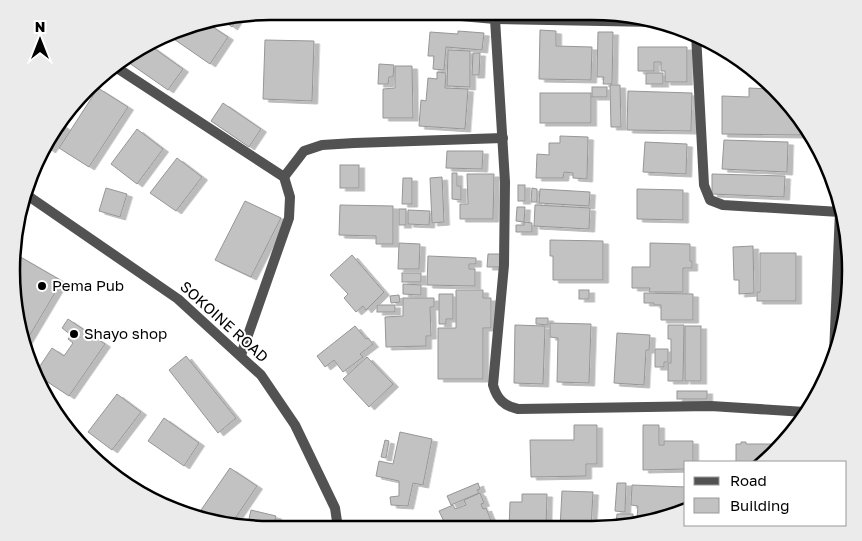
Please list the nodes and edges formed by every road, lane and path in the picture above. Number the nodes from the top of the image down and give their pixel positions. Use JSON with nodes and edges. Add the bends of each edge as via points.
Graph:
{"nodes":[{"id":1,"x":495,"y":20,"type":"edge"},
{"id":2,"x":549,"y":20,"type":"edge"},
{"id":3,"x":610,"y":21,"type":"edge"},
{"id":4,"x":696,"y":43,"type":"edge"},
{"id":5,"x":120,"y":70,"type":"edge"},
{"id":6,"x":503,"y":138,"type":"junction"},
{"id":7,"x":284,"y":177,"type":"junction"},
{"id":8,"x":31,"y":198,"type":"edge"},
{"id":9,"x":834,"y":211,"type":"edge"},
{"id":10,"x":839,"y":233,"type":"edge"},
{"id":11,"x":835,"y":326,"type":"edge"},
{"id":12,"x":241,"y":355,"type":"junction"},
{"id":13,"x":799,"y":412,"type":"edge"},
{"id":14,"x":337,"y":521,"type":"edge"}],
"edges":[{"from":1,"to":6,"type":"street"},
{"from":2,"to":3,"type":"street"},
{"from":4,"to":9,"type":"street","via":[[704,185],[710,200],[723,205]]},
{"from":5,"to":7,"type":"street"},
{"from":6,"to":7,"type":"street","via":[[322,146],[304,151]]},
{"from":6,"to":13,"type":"street","via":[[504,265],[493,385],[502,402],[518,409],[711,406]]},
{"from":7,"to":12,"type":"street","via":[[290,197],[289,218]]},
{"from":8,"to":12,"type":"street","name":"SOKOINE ROAD","via":[[178,299]]},
{"from":10,"to":11,"type":"street"},
{"from":12,"to":14,"type":"street","name":"SOKOINE ROAD","via":[[261,375],[295,425],[335,508]]}]}
